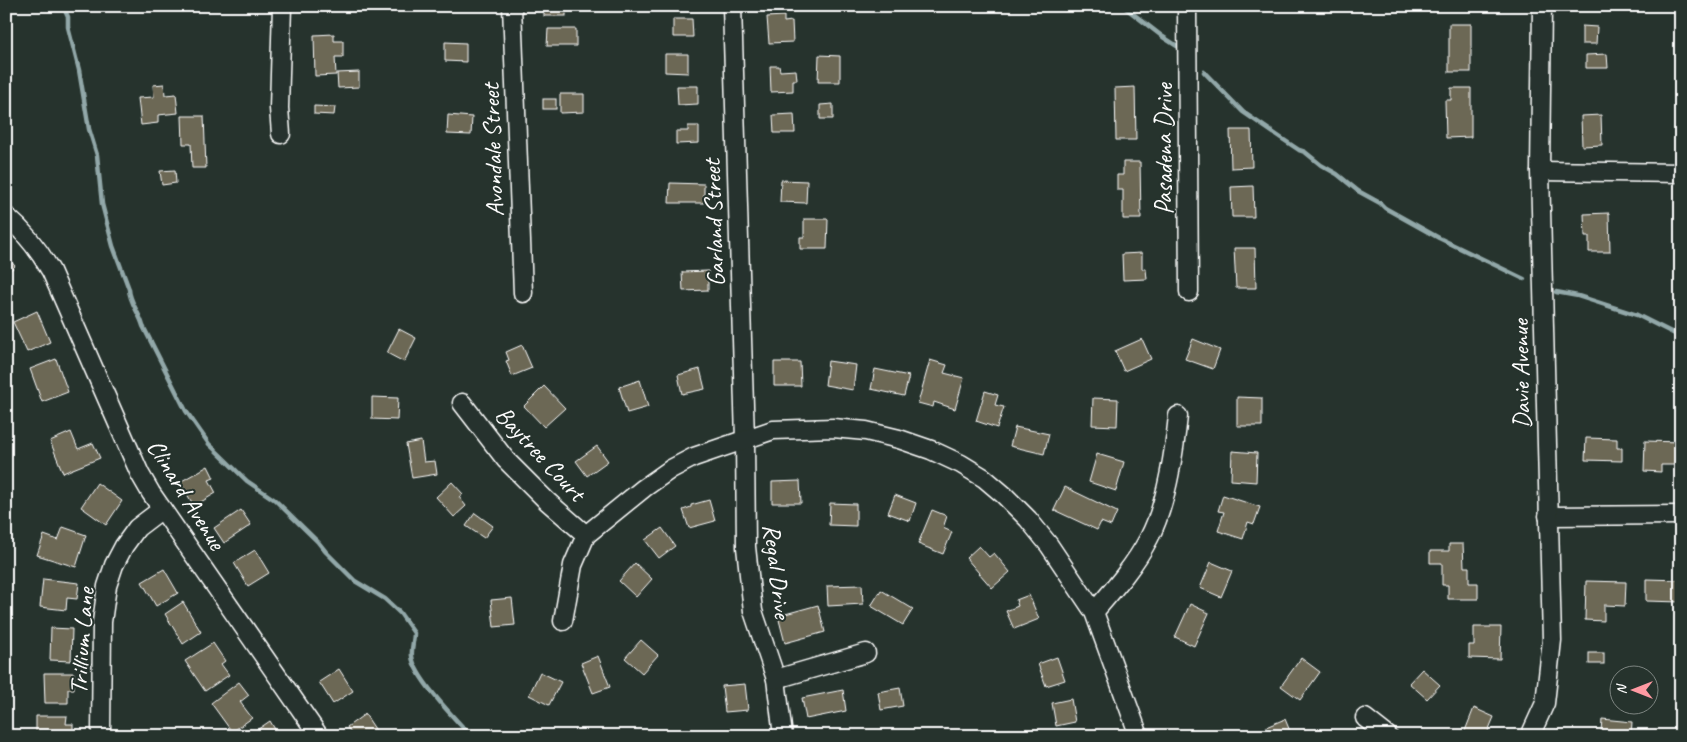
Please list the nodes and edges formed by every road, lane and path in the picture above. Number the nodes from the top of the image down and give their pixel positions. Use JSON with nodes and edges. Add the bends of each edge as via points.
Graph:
{"nodes":[{"id":1,"x":282,"y":6,"type":"edge"},
{"id":2,"x":512,"y":6,"type":"edge"},
{"id":3,"x":732,"y":6,"type":"edge"},
{"id":4,"x":1187,"y":6,"type":"edge"},
{"id":5,"x":1542,"y":6,"type":"edge"},
{"id":6,"x":281,"y":134,"type":"dead end"},
{"id":7,"x":1540,"y":172,"type":"junction"},
{"id":8,"x":1681,"y":173,"type":"edge"},
{"id":9,"x":6,"y":216,"type":"edge"},
{"id":10,"x":1189,"y":292,"type":"dead end"},
{"id":11,"x":522,"y":293,"type":"dead end"},
{"id":12,"x":462,"y":403,"type":"dead end"},
{"id":13,"x":1178,"y":416,"type":"dead end"},
{"id":14,"x":745,"y":439,"type":"junction"},
{"id":15,"x":162,"y":509,"type":"junction"},
{"id":16,"x":1681,"y":515,"type":"edge"},
{"id":17,"x":1548,"y":516,"type":"junction"},
{"id":18,"x":586,"y":535,"type":"junction"},
{"id":19,"x":1094,"y":612,"type":"junction"},
{"id":20,"x":563,"y":621,"type":"dead end"},
{"id":21,"x":866,"y":653,"type":"dead end"},
{"id":22,"x":776,"y":679,"type":"junction"},
{"id":23,"x":1365,"y":718,"type":"dead end"},
{"id":24,"x":101,"y":736,"type":"edge"},
{"id":25,"x":319,"y":736,"type":"edge"},
{"id":26,"x":783,"y":736,"type":"edge"},
{"id":27,"x":1139,"y":736,"type":"edge"},
{"id":28,"x":1388,"y":736,"type":"edge"},
{"id":29,"x":1530,"y":736,"type":"edge"}],
"edges":[{"from":1,"to":6,"type":"street"},
{"from":2,"to":11,"type":"street","name":"Avondale Street"},
{"from":3,"to":14,"type":"street","name":"Garland Street"},
{"from":4,"to":10,"type":"street","name":"Pasadena Drive"},
{"from":5,"to":7,"type":"street","name":"Davie Avenue"},
{"from":7,"to":8,"type":"street"},
{"from":7,"to":17,"type":"street","name":"Davie Avenue"},
{"from":9,"to":15,"type":"street","name":"Clinard Avenue","via":[[38,249],[51,271],[140,474]]},
{"from":12,"to":18,"type":"street","name":"Baytree Court","via":[[506,460]]},
{"from":13,"to":19,"type":"street","via":[[1170,473],[1150,536],[1121,580]]},
{"from":14,"to":18,"type":"street","via":[[671,469]]},
{"from":14,"to":19,"type":"street","via":[[786,429],[866,431],[907,441],[961,464],[984,478],[1028,519],[1050,544]]},
{"from":14,"to":22,"type":"street","name":"Regal Drive","via":[[746,547],[753,611]]},
{"from":15,"to":24,"type":"street","name":"Trillium Lane","via":[[137,528],[124,546],[107,586],[102,622]]},
{"from":15,"to":25,"type":"street","name":"Clinard Avenue"},
{"from":16,"to":17,"type":"street"},
{"from":17,"to":29,"type":"street","name":"Davie Avenue","via":[[1552,640],[1545,703]]},
{"from":18,"to":20,"type":"street","via":[[573,565]]},
{"from":19,"to":27,"type":"street"},
{"from":21,"to":22,"type":"street"},
{"from":22,"to":26,"type":"street","name":"Regal Drive"},
{"from":23,"to":28,"type":"street"}]}
